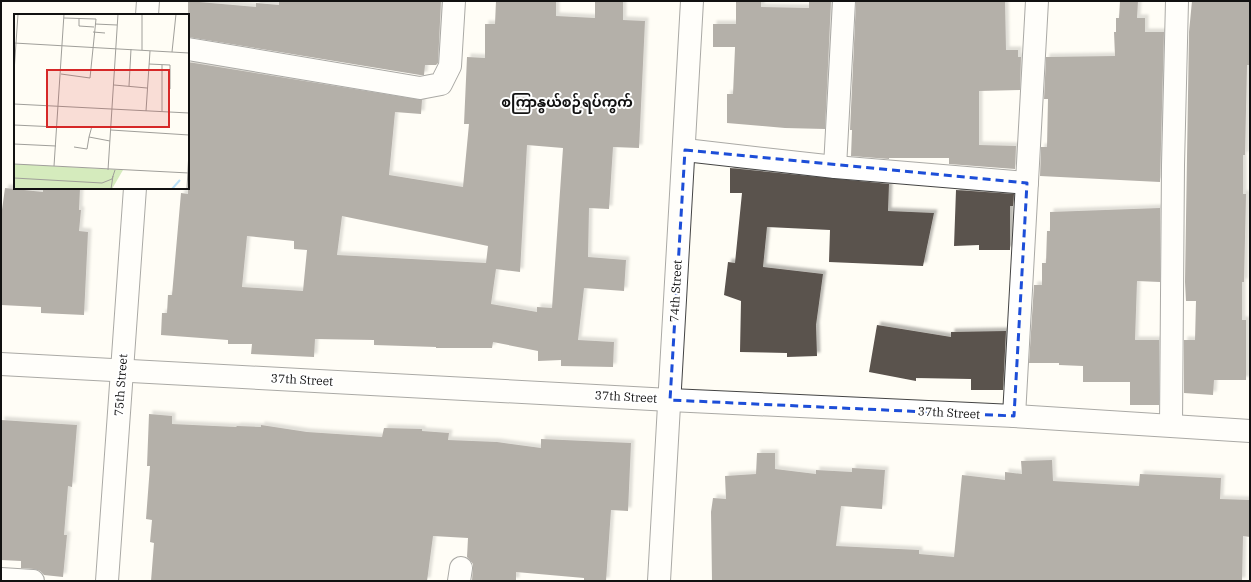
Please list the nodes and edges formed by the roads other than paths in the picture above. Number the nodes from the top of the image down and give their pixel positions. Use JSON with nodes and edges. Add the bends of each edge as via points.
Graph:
{"nodes":[{"id":1,"x":148,"y":1,"type":"edge"},
{"id":2,"x":454,"y":1,"type":"edge"},
{"id":3,"x":692,"y":1,"type":"edge"},
{"id":4,"x":844,"y":1,"type":"edge"},
{"id":5,"x":1037,"y":1,"type":"edge"},
{"id":6,"x":1177,"y":1,"type":"edge"},
{"id":7,"x":147,"y":14,"type":"edge"},
{"id":8,"x":189,"y":49,"type":"edge"},
{"id":9,"x":685,"y":150,"type":"junction"},
{"id":10,"x":835,"y":167,"type":"junction"},
{"id":11,"x":1027,"y":183,"type":"junction"},
{"id":12,"x":135,"y":189,"type":"edge"},
{"id":13,"x":1,"y":364,"type":"edge"},
{"id":14,"x":122,"y":371,"type":"junction"},
{"id":15,"x":670,"y":400,"type":"junction"},
{"id":16,"x":1014,"y":416,"type":"junction"},
{"id":17,"x":1171,"y":425,"type":"junction"},
{"id":18,"x":1250,"y":430,"type":"edge"},
{"id":19,"x":1,"y":579,"type":"edge"},
{"id":20,"x":33,"y":581,"type":"edge"},
{"id":21,"x":107,"y":581,"type":"edge"},
{"id":22,"x":659,"y":581,"type":"edge"}],
"edges":[{"from":1,"to":7,"type":"street"},
{"from":2,"to":8,"type":"street","via":[[450,66],[441,84],[420,88]]},
{"from":3,"to":9,"type":"street","name":"74th Street"},
{"from":4,"to":10,"type":"street"},
{"from":5,"to":11,"type":"street"},
{"from":6,"to":17,"type":"street"},
{"from":9,"to":10,"type":"street"},
{"from":9,"to":15,"type":"street","name":"74th Street"},
{"from":10,"to":11,"type":"street"},
{"from":11,"to":16,"type":"street"},
{"from":12,"to":14,"type":"street","name":"75th Street"},
{"from":13,"to":14,"type":"street","name":"37th Street"},
{"from":14,"to":15,"type":"street","name":"37th Street"},
{"from":14,"to":21,"type":"street","name":"75th Street"},
{"from":15,"to":16,"type":"street","name":"37th Street"},
{"from":15,"to":22,"type":"street","name":"74th Street"},
{"from":16,"to":17,"type":"street","name":"37th Street"},
{"from":17,"to":18,"type":"street","name":"37th Street"},
{"from":19,"to":20,"type":"street"}]}
